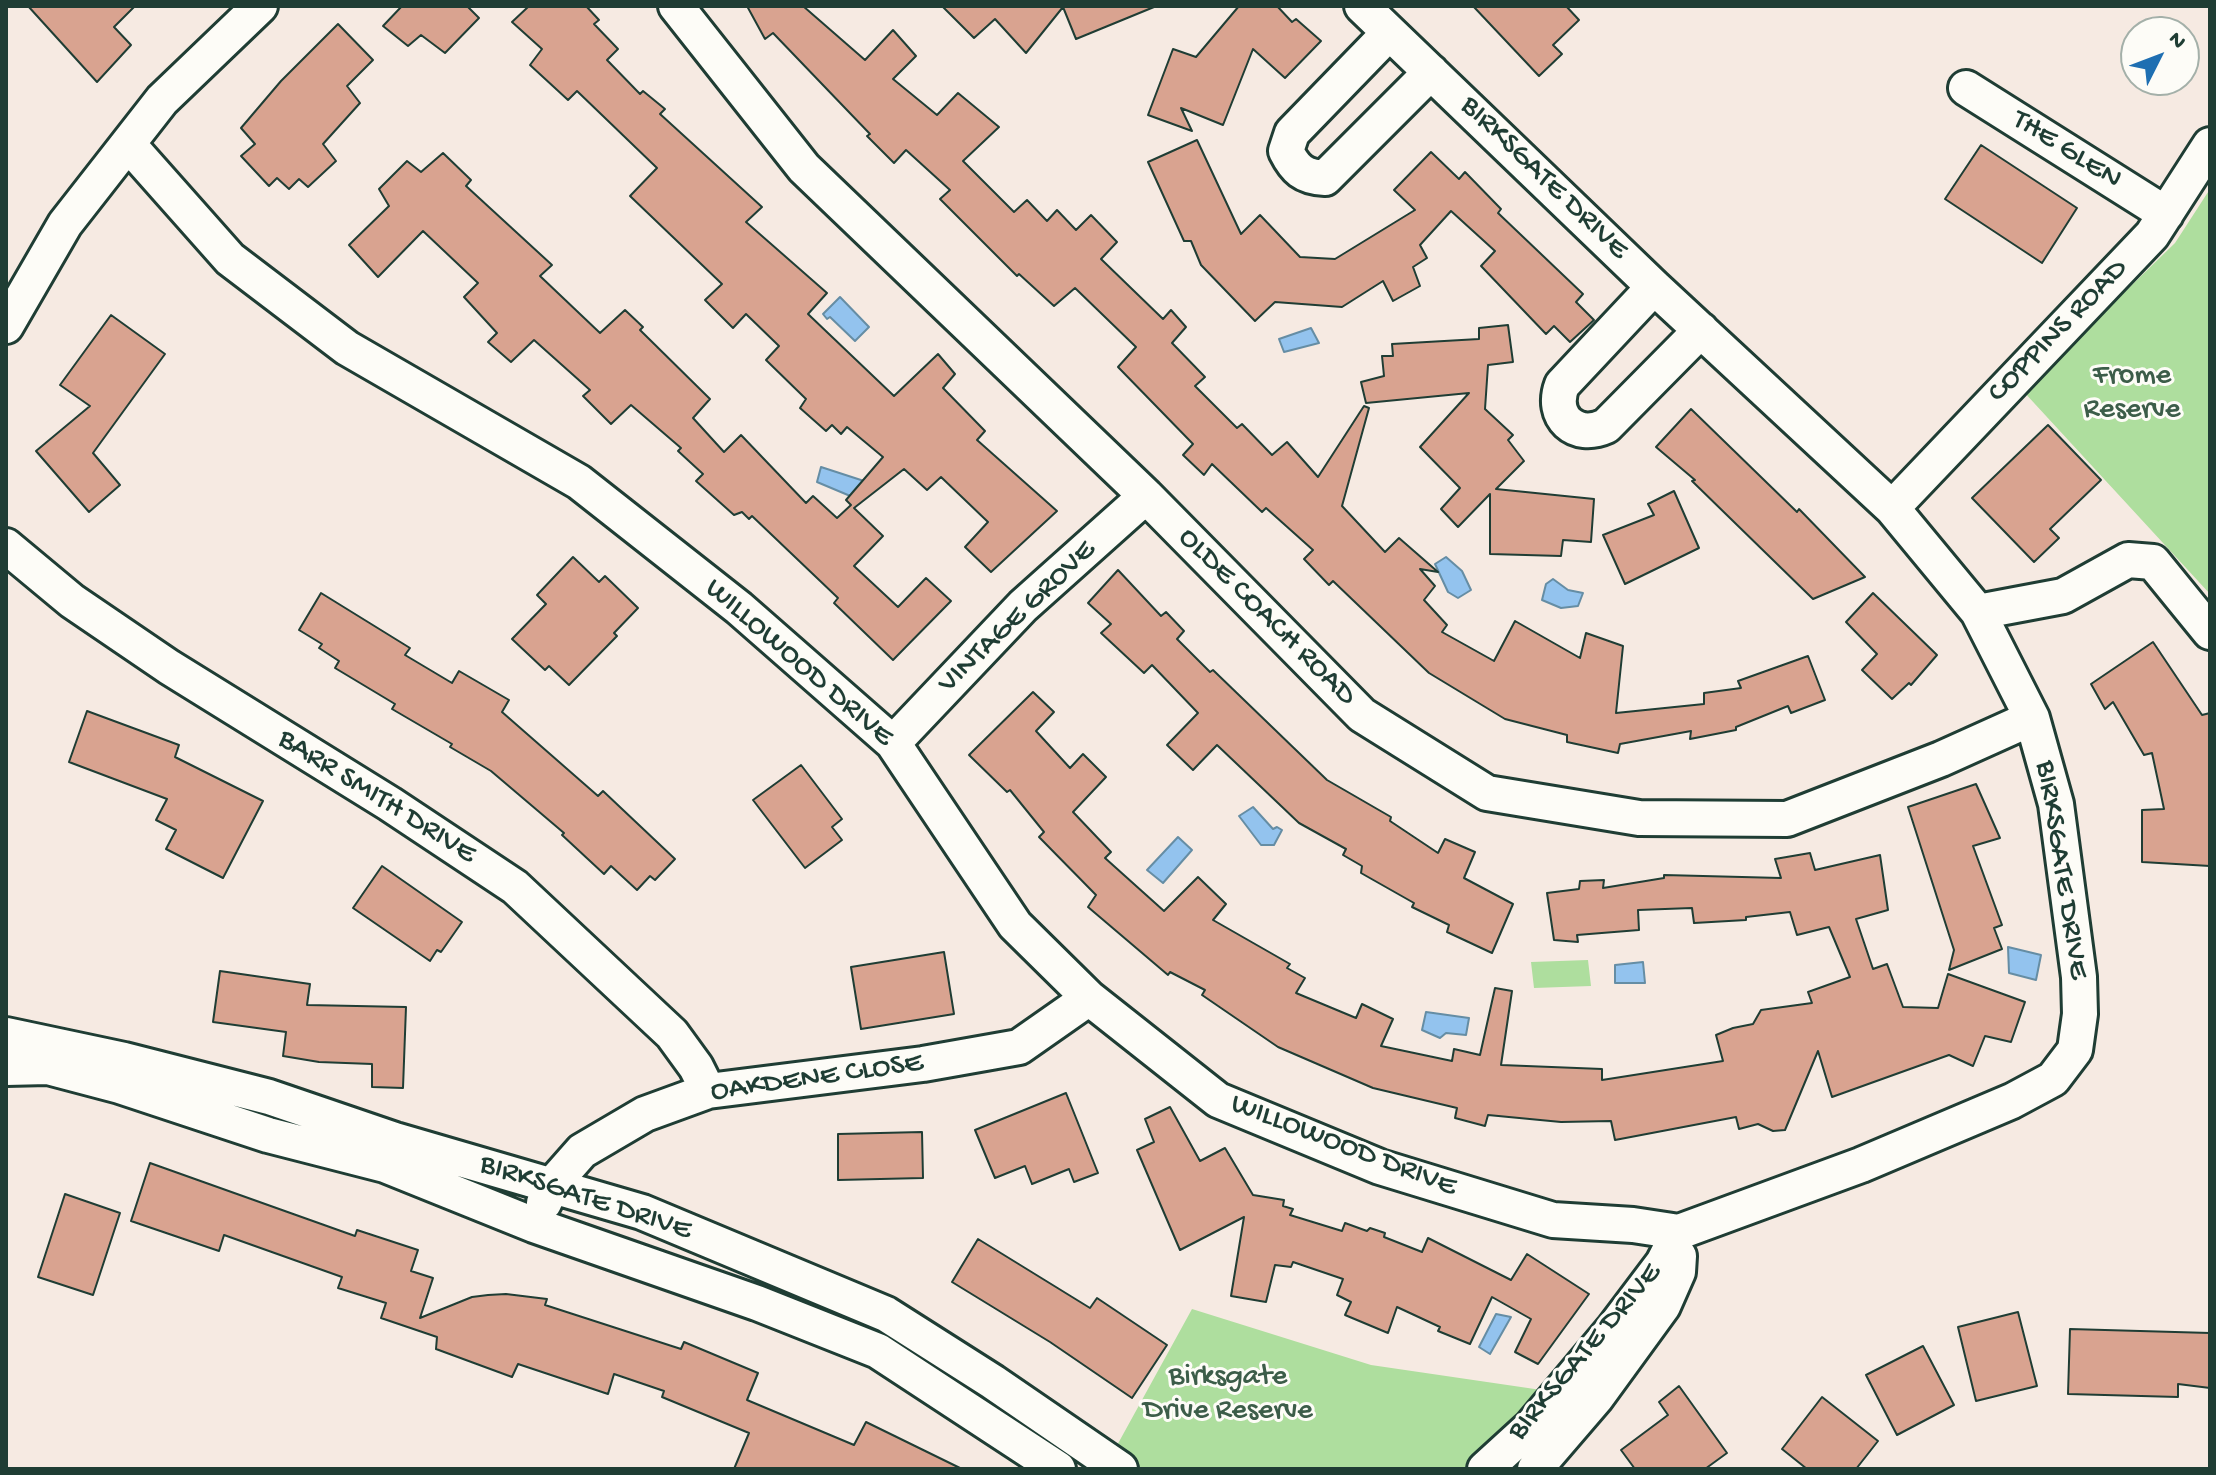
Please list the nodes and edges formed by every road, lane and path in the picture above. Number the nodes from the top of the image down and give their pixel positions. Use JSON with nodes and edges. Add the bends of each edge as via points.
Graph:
{"nodes":[{"id":1,"x":260,"y":6,"type":"edge"},
{"id":2,"x":676,"y":6,"type":"edge"},
{"id":3,"x":1362,"y":6,"type":"edge"},
{"id":4,"x":1389,"y":33,"type":"junction"},
{"id":5,"x":1431,"y":72,"type":"junction"},
{"id":6,"x":1966,"y":88,"type":"dead end"},
{"id":7,"x":128,"y":144,"type":"junction"},
{"id":8,"x":2210,"y":145,"type":"edge"},
{"id":9,"x":2166,"y":214,"type":"junction"},
{"id":10,"x":1654,"y":287,"type":"junction"},
{"id":11,"x":6,"y":326,"type":"edge"},
{"id":12,"x":1701,"y":330,"type":"junction"},
{"id":13,"x":1146,"y":496,"type":"junction"},
{"id":14,"x":1892,"y":508,"type":"junction"},
{"id":15,"x":6,"y":546,"type":"edge"},
{"id":16,"x":1978,"y":612,"type":"junction"},
{"id":17,"x":2210,"y":632,"type":"edge"},
{"id":18,"x":2032,"y":718,"type":"junction"},
{"id":19,"x":893,"y":743,"type":"junction"},
{"id":20,"x":1089,"y":998,"type":"junction"},
{"id":21,"x":6,"y":1035,"type":"edge"},
{"id":22,"x":6,"y":1068,"type":"edge"},
{"id":23,"x":708,"y":1091,"type":"junction"},
{"id":24,"x":552,"y":1185,"type":"junction"},
{"id":25,"x":534,"y":1225,"type":"junction"},
{"id":26,"x":1679,"y":1232,"type":"junction"},
{"id":27,"x":1058,"y":1469,"type":"edge"},
{"id":28,"x":1120,"y":1469,"type":"edge"},
{"id":29,"x":1485,"y":1469,"type":"edge"},
{"id":30,"x":1535,"y":1469,"type":"edge"}],
"edges":[{"from":1,"to":7,"type":"street","via":[[162,100]]},
{"from":2,"to":13,"type":"street","name":"OLDE COACH ROAD","via":[[804,168]]},
{"from":3,"to":4,"type":"street","name":"BIRKSGATE DRIVE"},
{"from":4,"to":5,"type":"street","name":"BIRKSGATE DRIVE"},
{"from":4,"to":5,"type":"street","name":"BIRKSGATE DRIVE","via":[[1292,133],[1286,151],[1294,166],[1308,177],[1325,178]]},
{"from":5,"to":10,"type":"street","name":"BIRKSGATE DRIVE"},
{"from":6,"to":9,"type":"street","name":"THE GLEN"},
{"from":7,"to":11,"type":"street","via":[[65,224]]},
{"from":7,"to":19,"type":"street","name":"WILLOWOOD DRIVE","via":[[230,259],[347,348],[579,482],[739,608]]},
{"from":8,"to":9,"type":"street","name":"COPPINS ROAD"},
{"from":9,"to":14,"type":"street","name":"COPPINS ROAD","via":[[2152,235]]},
{"from":10,"to":12,"type":"street","name":"BIRKSGATE DRIVE"},
{"from":10,"to":12,"type":"street","name":"BIRKSGATE DRIVE","via":[[1562,385],[1558,405],[1568,423],[1586,431],[1606,426]]},
{"from":12,"to":14,"type":"street","name":"BIRKSGATE DRIVE"},
{"from":13,"to":18,"type":"street","name":"OLDE COACH ROAD","via":[[1362,715],[1487,793],[1639,818],[1787,819]]},
{"from":13,"to":19,"type":"street","name":"VINTAGE GROVE","via":[[1023,606]]},
{"from":14,"to":16,"type":"street","name":"BIRKSGATE DRIVE"},
{"from":15,"to":23,"type":"street","name":"BARR SMITH DRIVE","via":[[72,601],[169,667],[515,887],[672,1034]]},
{"from":16,"to":17,"type":"street","via":[[2063,596],[2128,560],[2153,562]]},
{"from":16,"to":18,"type":"street","name":"BIRKSGATE DRIVE"},
{"from":18,"to":26,"type":"street","name":"BIRKSGATE DRIVE","via":[[2056,804],[2077,961],[2080,1014],[2075,1050],[2053,1079],[2012,1101],[1861,1165]]},
{"from":19,"to":20,"type":"street","name":"WILLOWOOD DRIVE","via":[[1015,925]]},
{"from":20,"to":23,"type":"street","name":"OAKDENE CLOSE","via":[[1019,1047]]},
{"from":20,"to":26,"type":"street","name":"WILLOWOOD DRIVE","via":[[1218,1100],[1380,1167],[1553,1220]]},
{"from":21,"to":24,"type":"street","name":"BIRKSGATE DRIVE","via":[[269,1097]]},
{"from":22,"to":25,"type":"street","name":"BIRKSGATE DRIVE","via":[[48,1067],[120,1086],[268,1135],[385,1165]]},
{"from":23,"to":24,"type":"street","name":"OAKDENE CLOSE","via":[[645,1114],[590,1145]]},
{"from":24,"to":25,"type":"street","name":"OAKDENE CLOSE"},
{"from":24,"to":28,"type":"street","name":"BIRKSGATE DRIVE","via":[[642,1212],[886,1314]]},
{"from":25,"to":27,"type":"street","name":"BIRKSGATE DRIVE","via":[[878,1351]]},
{"from":26,"to":29,"type":"street","name":"BIRKSGATE DRIVE","via":[[1663,1263],[1614,1328],[1531,1427]]},
{"from":26,"to":30,"type":"street","name":"BIRKSGATE DRIVE","via":[[1678,1272],[1663,1306],[1596,1398]]}]}
